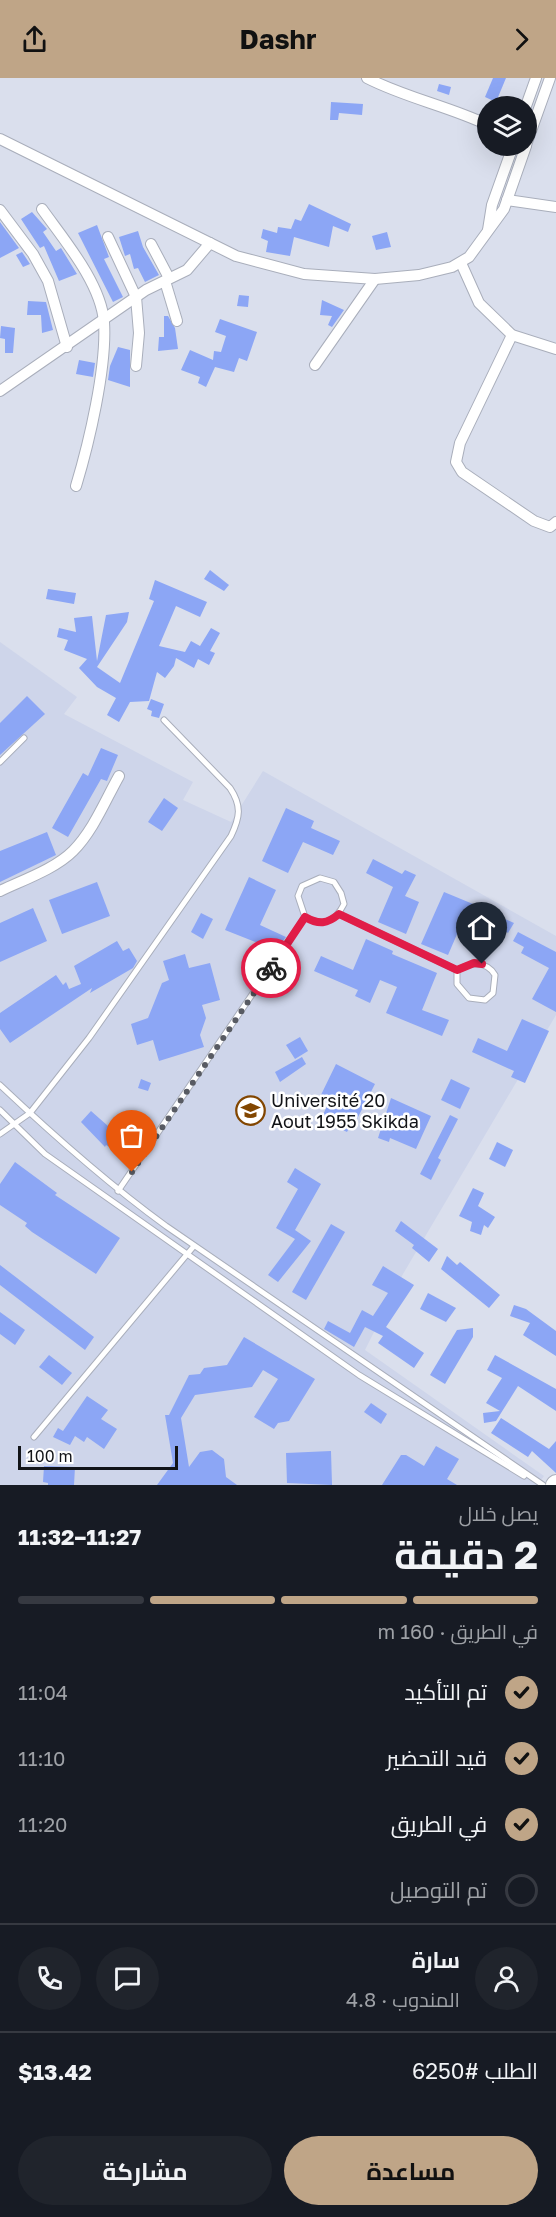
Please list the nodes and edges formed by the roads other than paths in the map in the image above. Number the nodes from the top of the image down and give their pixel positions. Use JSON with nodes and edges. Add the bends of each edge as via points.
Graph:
{"nodes":[{"id":1,"x":367,"y":78,"type":"edge"},
{"id":2,"x":536,"y":78,"type":"edge"},
{"id":3,"x":550,"y":78,"type":"edge"},
{"id":4,"x":530,"y":96,"type":"edge"},
{"id":5,"x":537,"y":114,"type":"edge"},
{"id":6,"x":477,"y":120,"type":"edge"},
{"id":7,"x":0,"y":139,"type":"edge"},
{"id":8,"x":509,"y":156,"type":"edge"},
{"id":9,"x":522,"y":156,"type":"edge"},
{"id":10,"x":507,"y":200,"type":"junction"},
{"id":11,"x":556,"y":207,"type":"edge"},
{"id":12,"x":42,"y":209,"type":"dead end"},
{"id":13,"x":0,"y":210,"type":"edge"},
{"id":14,"x":488,"y":233,"type":"junction"},
{"id":15,"x":108,"y":237,"type":"dead end"},
{"id":16,"x":210,"y":243,"type":"junction"},
{"id":17,"x":151,"y":244,"type":"dead end"},
{"id":18,"x":461,"y":263,"type":"junction"},
{"id":19,"x":167,"y":279,"type":"junction"},
{"id":20,"x":375,"y":279,"type":"junction"},
{"id":21,"x":136,"y":297,"type":"junction"},
{"id":22,"x":104,"y":321,"type":"junction"},
{"id":23,"x":177,"y":321,"type":"dead end"},
{"id":24,"x":512,"y":335,"type":"junction"},
{"id":25,"x":67,"y":347,"type":"junction"},
{"id":26,"x":556,"y":349,"type":"edge"},
{"id":27,"x":315,"y":365,"type":"dead end"},
{"id":28,"x":136,"y":366,"type":"dead end"},
{"id":29,"x":0,"y":392,"type":"edge"},
{"id":30,"x":76,"y":486,"type":"dead end"},
{"id":31,"x":556,"y":522,"type":"edge"},
{"id":32,"x":164,"y":720,"type":"dead end"},
{"id":33,"x":24,"y":738,"type":"dead end"},
{"id":34,"x":0,"y":762,"type":"edge"},
{"id":35,"x":119,"y":776,"type":"dead end"},
{"id":36,"x":0,"y":891,"type":"edge"},
{"id":37,"x":339,"y":914,"type":"junction"},
{"id":38,"x":305,"y":917,"type":"junction"},
{"id":39,"x":457,"y":970,"type":"junction"},
{"id":40,"x":0,"y":1085,"type":"edge"},
{"id":41,"x":0,"y":1110,"type":"edge"},
{"id":42,"x":30,"y":1113,"type":"junction"},
{"id":43,"x":15,"y":1124,"type":"junction"},
{"id":44,"x":0,"y":1134,"type":"edge"},
{"id":45,"x":118,"y":1191,"type":"junction"},
{"id":46,"x":194,"y":1246,"type":"junction"},
{"id":47,"x":187,"y":1253,"type":"junction"},
{"id":48,"x":34,"y":1437,"type":"dead end"},
{"id":49,"x":541,"y":1485,"type":"edge"}],
"edges":[{"from":1,"to":6,"type":"street","via":[[396,93]]},
{"from":2,"to":4,"type":"street"},
{"from":3,"to":5,"type":"street"},
{"from":7,"to":16,"type":"street"},
{"from":8,"to":14,"type":"street","via":[[492,205]]},
{"from":9,"to":10,"type":"street"},
{"from":10,"to":11,"type":"street"},
{"from":10,"to":14,"type":"street"},
{"from":12,"to":22,"type":"street","via":[[79,262]]},
{"from":13,"to":25,"type":"street","via":[[48,281]]},
{"from":14,"to":18,"type":"street"},
{"from":15,"to":21,"type":"street"},
{"from":16,"to":19,"type":"street","via":[[192,265]]},
{"from":16,"to":20,"type":"street","via":[[268,266],[324,276]]},
{"from":17,"to":19,"type":"street"},
{"from":18,"to":20,"type":"street","via":[[418,275]]},
{"from":18,"to":24,"type":"street","via":[[479,303]]},
{"from":19,"to":21,"type":"street"},
{"from":19,"to":23,"type":"street"},
{"from":20,"to":27,"type":"street"},
{"from":21,"to":22,"type":"street"},
{"from":21,"to":28,"type":"street"},
{"from":22,"to":25,"type":"street"},
{"from":22,"to":30,"type":"street","via":[[102,361],[88,447]]},
{"from":24,"to":26,"type":"street"},
{"from":24,"to":31,"type":"street","via":[[460,443],[456,462],[462,472],[534,521],[550,528]]},
{"from":25,"to":29,"type":"street"},
{"from":32,"to":42,"type":"lane","via":[[230,788],[238,800],[238,822],[89,1038]]},
{"from":33,"to":34,"type":"lane"},
{"from":35,"to":36,"type":"street","via":[[86,836],[72,853]]},
{"from":37,"to":38,"type":"lane","via":[[328,923],[316,923]]},
{"from":37,"to":38,"type":"lane","via":[[344,904],[342,893],[334,882],[320,878],[302,886],[298,896]]},
{"from":37,"to":39,"type":"lane"},
{"from":38,"to":45,"type":"lane"},
{"from":39,"to":39,"type":"lane","via":[[458,984],[469,998],[486,1000],[493,993],[496,981],[492,970],[474,963]]},
{"from":40,"to":42,"type":"lane"},
{"from":41,"to":43,"type":"lane"},
{"from":42,"to":43,"type":"lane"},
{"from":42,"to":45,"type":"lane"},
{"from":43,"to":44,"type":"lane"},
{"from":43,"to":47,"type":"lane","via":[[45,1154]]},
{"from":45,"to":46,"type":"lane"},
{"from":46,"to":47,"type":"lane"},
{"from":46,"to":49,"type":"lane"},
{"from":47,"to":48,"type":"lane"},
{"from":47,"to":49,"type":"lane","via":[[359,1375]]}]}
